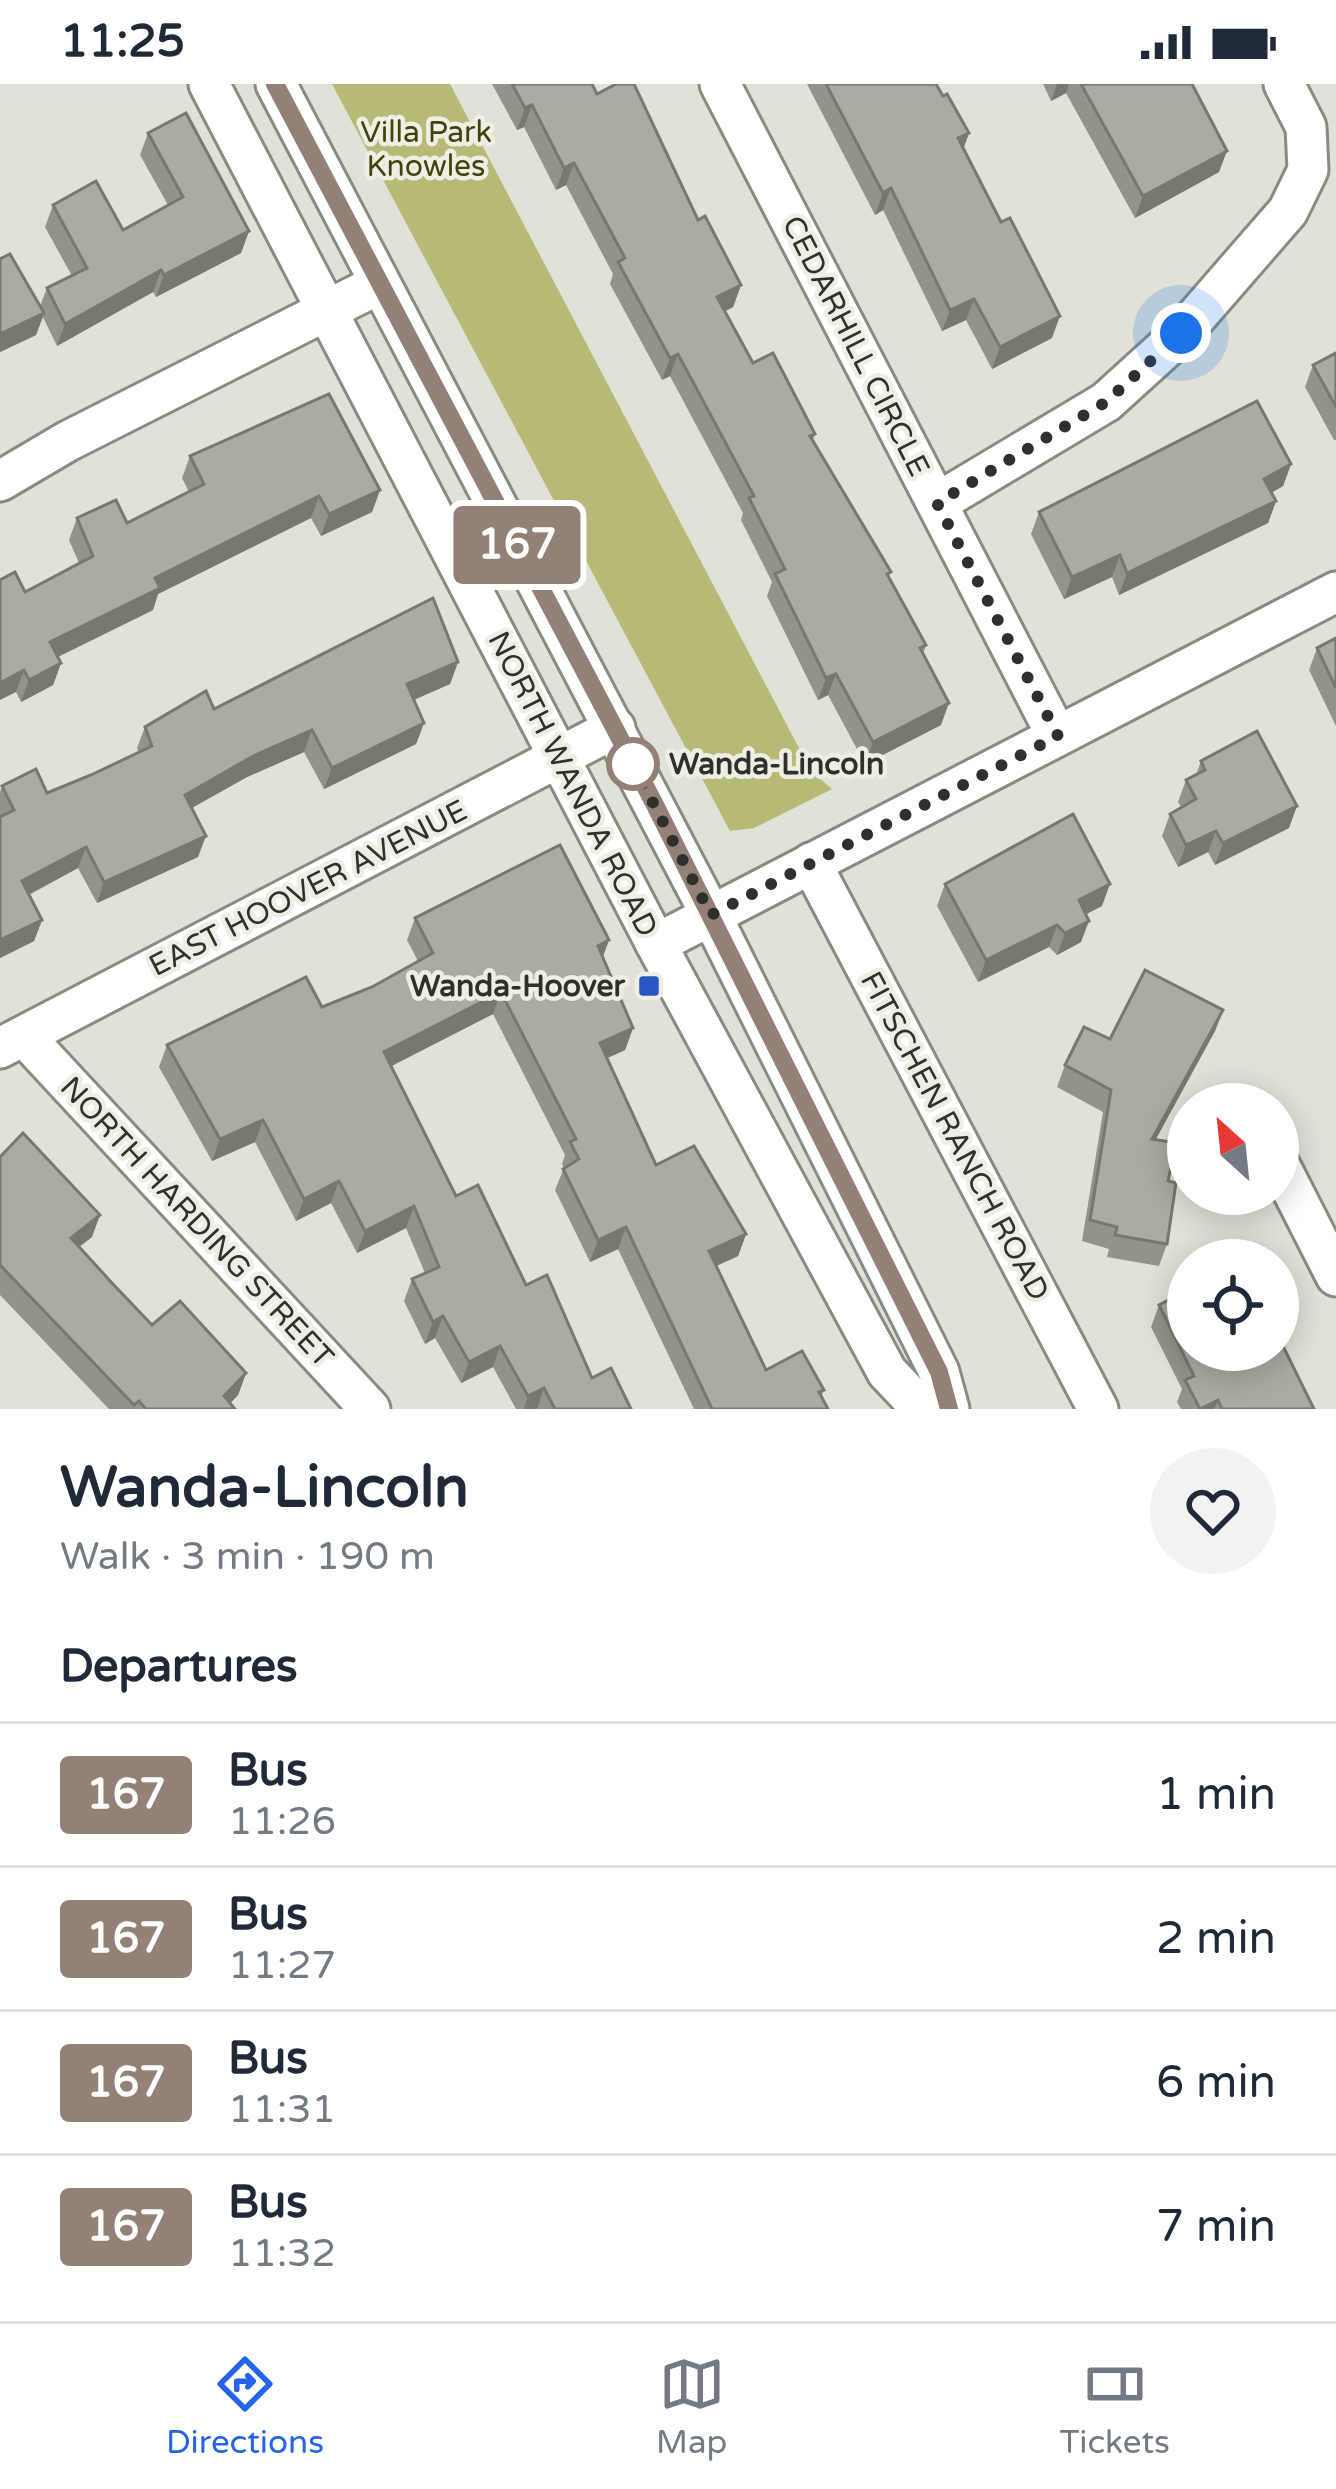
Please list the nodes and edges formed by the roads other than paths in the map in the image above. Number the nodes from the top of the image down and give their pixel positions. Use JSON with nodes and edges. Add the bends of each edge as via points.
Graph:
{"nodes":[{"id":1,"x":209,"y":84,"type":"edge"},
{"id":2,"x":276,"y":84,"type":"edge"},
{"id":3,"x":721,"y":84,"type":"edge"},
{"id":4,"x":1284,"y":84,"type":"edge"},
{"id":5,"x":380,"y":284,"type":"junction"},
{"id":6,"x":326,"y":311,"type":"junction"},
{"id":7,"x":0,"y":482,"type":"edge"},
{"id":8,"x":937,"y":503,"type":"junction"},
{"id":9,"x":1336,"y":592,"type":"edge"},
{"id":10,"x":615,"y":728,"type":"junction"},
{"id":11,"x":1058,"y":736,"type":"junction"},
{"id":12,"x":559,"y":758,"type":"junction"},
{"id":13,"x":812,"y":863,"type":"junction"},
{"id":14,"x":711,"y":915,"type":"junction"},
{"id":15,"x":656,"y":944,"type":"junction"},
{"id":16,"x":12,"y":1042,"type":"edge"},
{"id":17,"x":1299,"y":1203,"type":"edge"},
{"id":18,"x":1336,"y":1276,"type":"edge"},
{"id":19,"x":370,"y":1409,"type":"edge"},
{"id":20,"x":922,"y":1409,"type":"edge"},
{"id":21,"x":949,"y":1409,"type":"edge"},
{"id":22,"x":1098,"y":1409,"type":"edge"}],
"edges":[{"from":1,"to":6,"type":"street","name":"NORTH WANDA ROAD"},
{"from":2,"to":5,"type":"street","name":"NORTH WANDA ROAD"},
{"from":3,"to":8,"type":"street","name":"CEDARHILL CIRCLE"},
{"from":4,"to":8,"type":"street","via":[[1306,127],[1307,170],[1288,211],[1181,333],[1106,402]]},
{"from":5,"to":6,"type":"street"},
{"from":5,"to":10,"type":"street","name":"NORTH WANDA ROAD"},
{"from":6,"to":7,"type":"street"},
{"from":6,"to":12,"type":"street","name":"NORTH WANDA ROAD"},
{"from":8,"to":11,"type":"street","name":"CEDARHILL CIRCLE"},
{"from":9,"to":11,"type":"street"},
{"from":10,"to":12,"type":"street","name":"EAST HOOVER AVENUE"},
{"from":10,"to":14,"type":"street","name":"NORTH WANDA ROAD"},
{"from":11,"to":13,"type":"street"},
{"from":12,"to":15,"type":"street","name":"NORTH WANDA ROAD"},
{"from":12,"to":16,"type":"street","name":"EAST HOOVER AVENUE"},
{"from":13,"to":14,"type":"street"},
{"from":13,"to":22,"type":"street","name":"FITSCHEN RANCH ROAD"},
{"from":14,"to":15,"type":"street"},
{"from":14,"to":21,"type":"street","name":"NORTH WANDA ROAD","via":[[939,1372]]},
{"from":15,"to":20,"type":"street","name":"NORTH WANDA ROAD","via":[[887,1372]]},
{"from":16,"to":19,"type":"street","name":"NORTH HARDING STREET"},
{"from":17,"to":18,"type":"street"}]}
